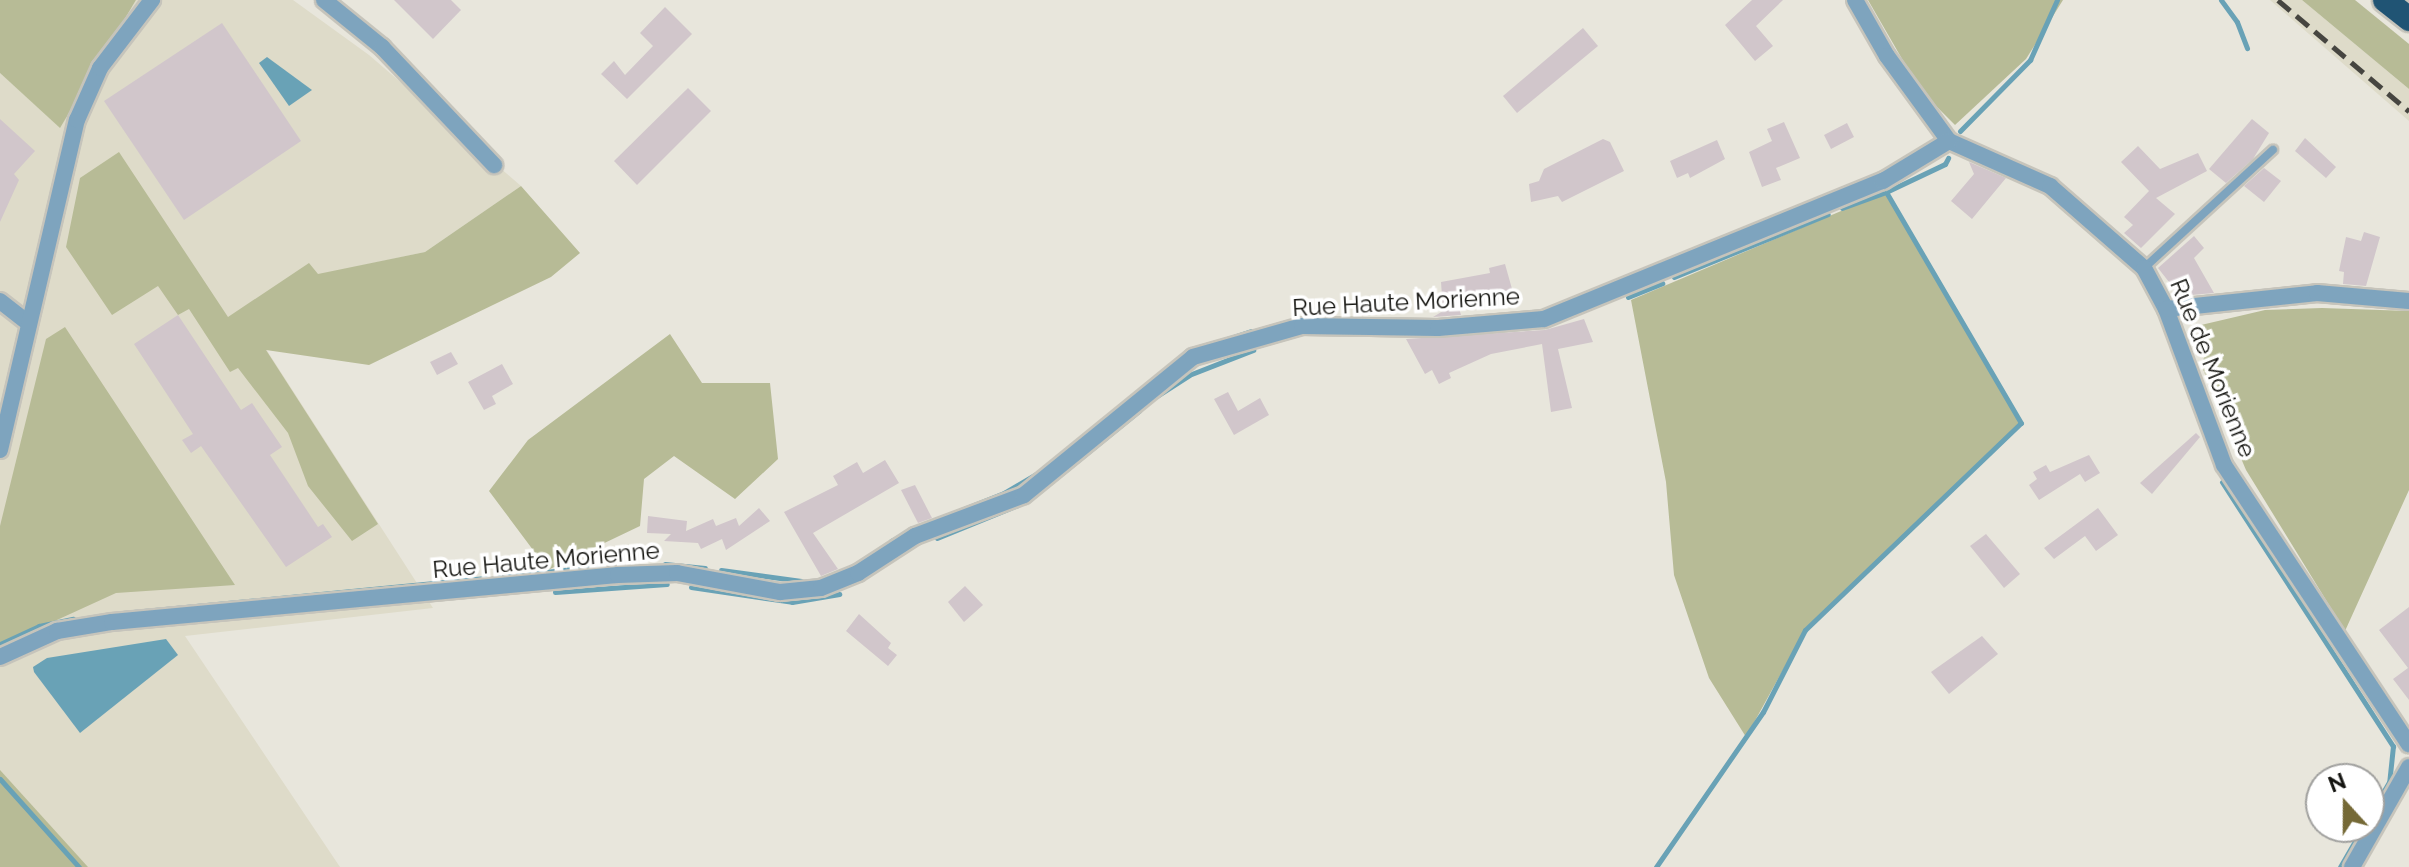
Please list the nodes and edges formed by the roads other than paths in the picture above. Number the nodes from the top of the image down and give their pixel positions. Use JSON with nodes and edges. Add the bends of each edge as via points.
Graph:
{"nodes":[{"id":1,"x":152,"y":0,"type":"edge"},
{"id":2,"x":324,"y":0,"type":"edge"},
{"id":3,"x":1855,"y":0,"type":"edge"},
{"id":4,"x":2385,"y":0,"type":"edge"},
{"id":5,"x":2409,"y":19,"type":"edge"},
{"id":6,"x":1949,"y":141,"type":"junction"},
{"id":7,"x":2273,"y":150,"type":"dead end"},
{"id":8,"x":494,"y":165,"type":"dead end"},
{"id":9,"x":2144,"y":268,"type":"junction"},
{"id":10,"x":0,"y":301,"type":"edge"},
{"id":11,"x":2409,"y":301,"type":"edge"},
{"id":12,"x":2166,"y":309,"type":"junction"},
{"id":13,"x":29,"y":324,"type":"junction"},
{"id":14,"x":0,"y":450,"type":"edge"},
{"id":15,"x":0,"y":657,"type":"edge"},
{"id":16,"x":2409,"y":744,"type":"edge"},
{"id":17,"x":2409,"y":767,"type":"edge"},
{"id":18,"x":2352,"y":867,"type":"edge"}],
"edges":[{"from":1,"to":13,"type":"street","via":[[87,91]]},
{"from":2,"to":8,"type":"street","via":[[382,47]]},
{"from":3,"to":6,"type":"street","name":"Rue de Morienne","via":[[1887,56]]},
{"from":4,"to":5,"type":"highway"},
{"from":6,"to":9,"type":"street","name":"Rue de Morienne","via":[[2050,186]]},
{"from":6,"to":15,"type":"street","name":"Rue Haute Morienne","via":[[1883,181],[1544,319],[1438,328],[1302,326],[1193,357],[1024,495],[915,536],[858,573],[821,588],[780,592],[677,573],[618,575],[112,622],[57,631]]},
{"from":7,"to":9,"type":"lane"},
{"from":9,"to":12,"type":"street","name":"Rue de Morienne"},
{"from":10,"to":13,"type":"street"},
{"from":11,"to":12,"type":"street","via":[[2317,293]]},
{"from":12,"to":16,"type":"street","name":"Rue de Morienne","via":[[2224,465]]},
{"from":13,"to":14,"type":"street"},
{"from":17,"to":18,"type":"street"}]}
